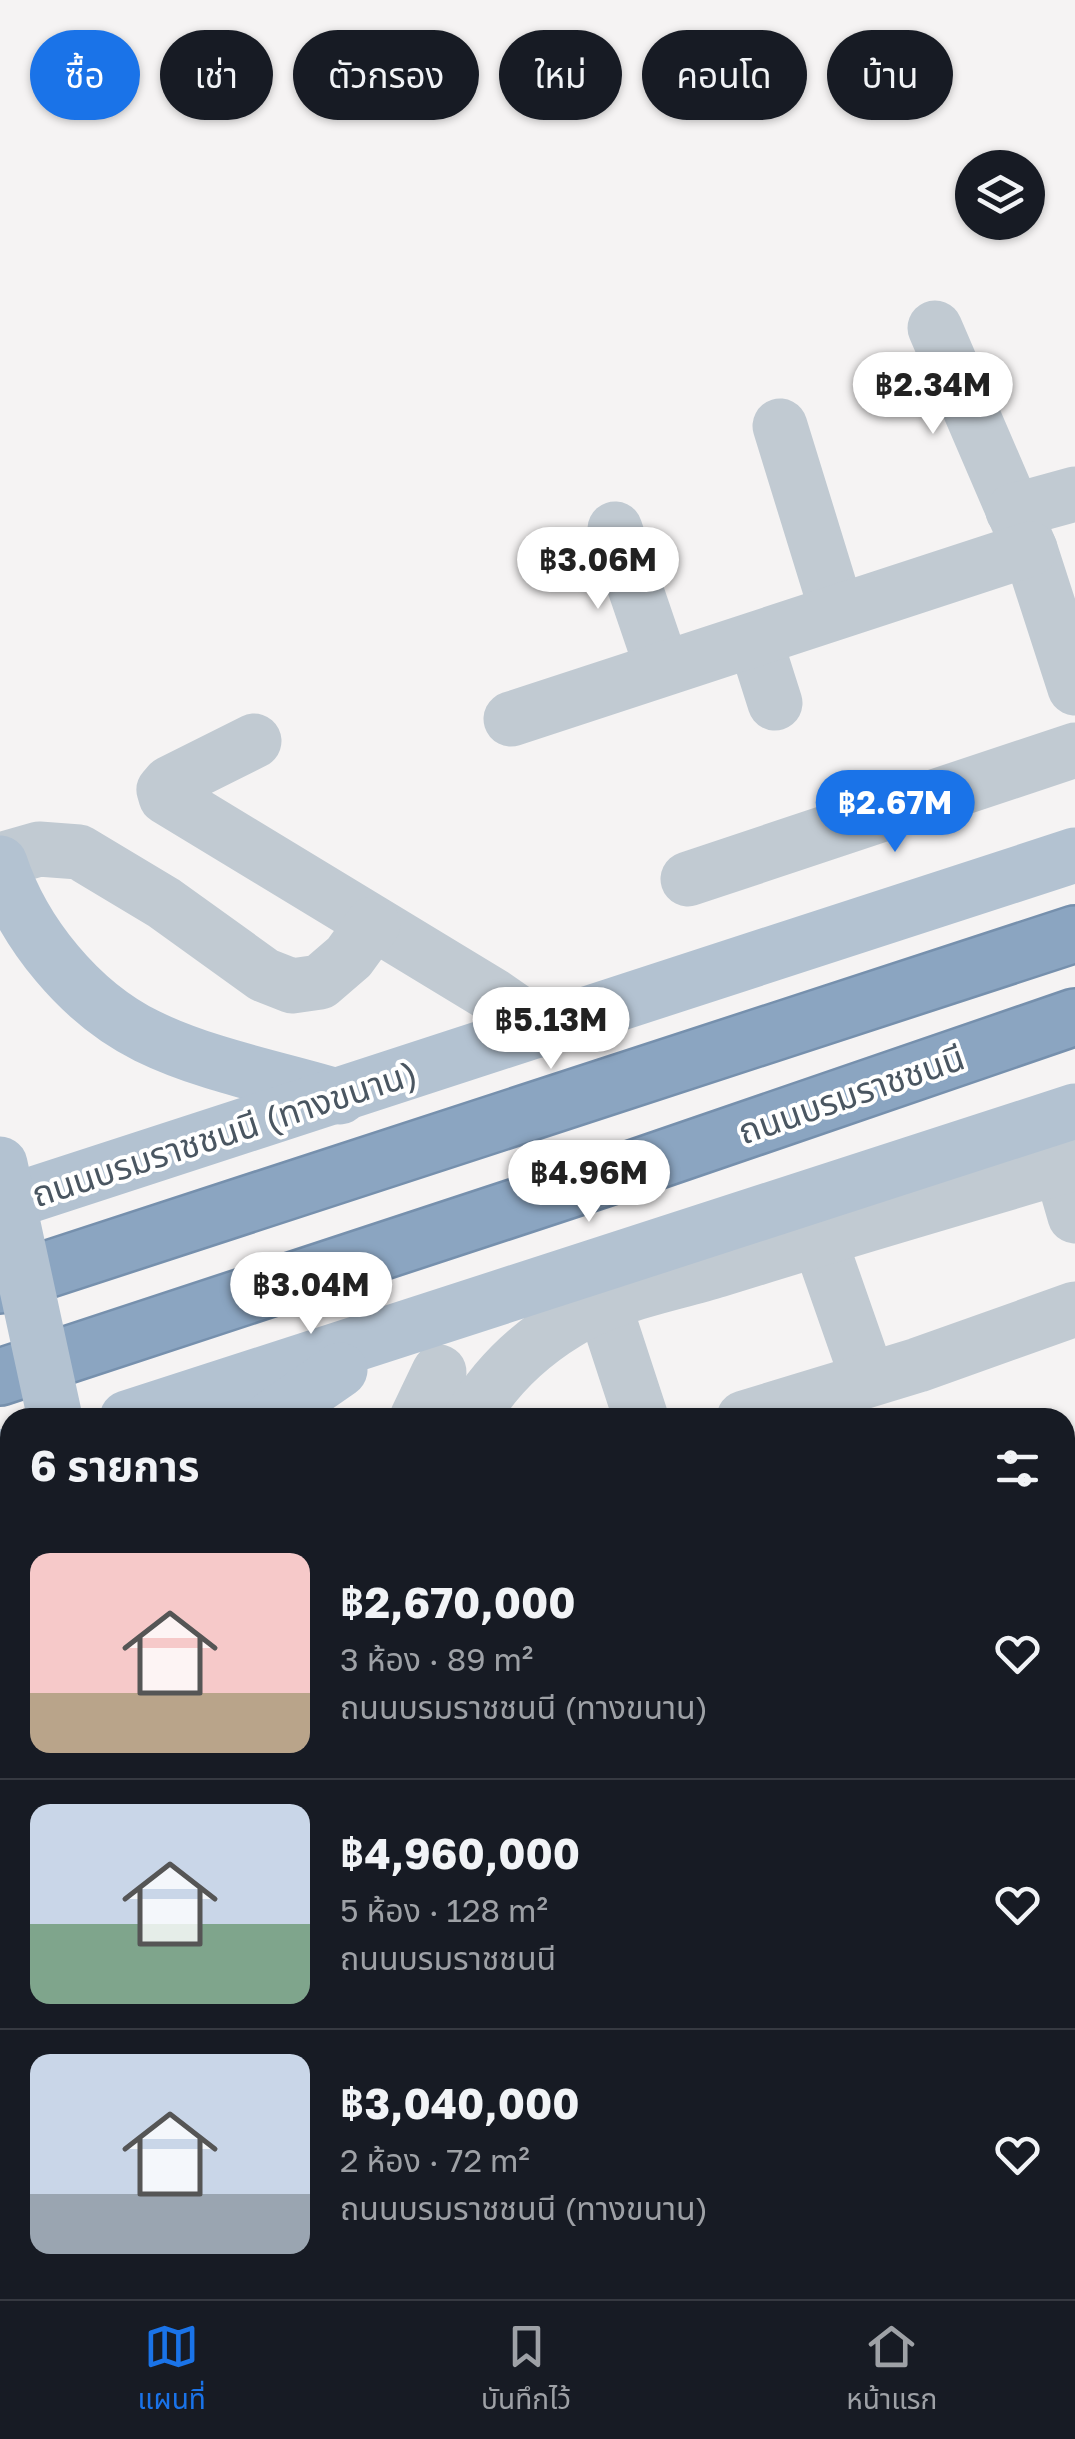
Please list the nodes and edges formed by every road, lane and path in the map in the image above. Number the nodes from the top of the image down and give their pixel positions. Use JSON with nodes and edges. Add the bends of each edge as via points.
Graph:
{"nodes":[{"id":1,"x":936,"y":328,"type":"dead end"},
{"id":2,"x":780,"y":426,"type":"dead end"},
{"id":3,"x":1075,"y":494,"type":"edge"},
{"id":4,"x":615,"y":529,"type":"dead end"},
{"id":5,"x":1021,"y":530,"type":"junction"},
{"id":6,"x":837,"y":611,"type":"junction"},
{"id":7,"x":755,"y":640,"type":"junction"},
{"id":8,"x":662,"y":667,"type":"junction"},
{"id":9,"x":1075,"y":688,"type":"edge"},
{"id":10,"x":775,"y":703,"type":"dead end"},
{"id":11,"x":511,"y":719,"type":"dead end"},
{"id":12,"x":254,"y":741,"type":"dead end"},
{"id":13,"x":1075,"y":750,"type":"edge"},
{"id":14,"x":1075,"y":854,"type":"edge"},
{"id":15,"x":0,"y":862,"type":"edge"},
{"id":16,"x":688,"y":879,"type":"dead end"},
{"id":17,"x":373,"y":924,"type":"junction"},
{"id":18,"x":1075,"y":934,"type":"edge"},
{"id":19,"x":1075,"y":1017,"type":"edge"},
{"id":20,"x":543,"y":1030,"type":"junction"},
{"id":21,"x":340,"y":1097,"type":"junction"},
{"id":22,"x":1066,"y":1155,"type":"edge"},
{"id":23,"x":0,"y":1164,"type":"edge"},
{"id":24,"x":0,"y":1205,"type":"edge"},
{"id":25,"x":818,"y":1236,"type":"junction"},
{"id":26,"x":0,"y":1285,"type":"edge"},
{"id":27,"x":604,"y":1305,"type":"junction"},
{"id":28,"x":1075,"y":1309,"type":"edge"},
{"id":29,"x":406,"y":1329,"type":"junction"},
{"id":30,"x":0,"y":1377,"type":"edge"},
{"id":31,"x":868,"y":1379,"type":"junction"},
{"id":32,"x":53,"y":1408,"type":"edge"},
{"id":33,"x":158,"y":1408,"type":"edge"},
{"id":34,"x":282,"y":1408,"type":"edge"},
{"id":35,"x":477,"y":1408,"type":"edge"},
{"id":36,"x":638,"y":1408,"type":"edge"},
{"id":37,"x":776,"y":1408,"type":"edge"}],
"edges":[{"from":1,"to":5,"type":"street"},
{"from":2,"to":6,"type":"street"},
{"from":3,"to":5,"type":"street"},
{"from":4,"to":8,"type":"street"},
{"from":5,"to":6,"type":"street"},
{"from":5,"to":9,"type":"street"},
{"from":6,"to":7,"type":"street"},
{"from":7,"to":8,"type":"street"},
{"from":7,"to":10,"type":"street"},
{"from":8,"to":11,"type":"street"},
{"from":12,"to":17,"type":"street","via":[[170,783],[166,797]]},
{"from":13,"to":16,"type":"street"},
{"from":14,"to":20,"type":"main road","name":"ถนนบรมราชชนนี (ทางขนาน)"},
{"from":15,"to":17,"type":"street","via":[[39,849],[79,852],[292,986],[320,982]]},
{"from":15,"to":21,"type":"main road","via":[[9,891],[45,950],[111,1014],[148,1037]]},
{"from":17,"to":20,"type":"street"},
{"from":18,"to":26,"type":"highway"},
{"from":19,"to":30,"type":"highway","name":"ถนนบรมราชชนนี"},
{"from":20,"to":21,"type":"main road","name":"ถนนบรมราชชนนี (ทางขนาน)"},
{"from":21,"to":24,"type":"main road","name":"ถนนบรมราชชนนี (ทางขนาน)"},
{"from":22,"to":25,"type":"street"},
{"from":22,"to":29,"type":"main road"},
{"from":23,"to":32,"type":"main road","bridge":true},
{"from":25,"to":27,"type":"street"},
{"from":25,"to":31,"type":"street"},
{"from":27,"to":35,"type":"street","via":[[568,1320],[510,1364]]},
{"from":27,"to":36,"type":"street"},
{"from":28,"to":31,"type":"street"},
{"from":29,"to":33,"type":"main road"},
{"from":29,"to":34,"type":"main road"},
{"from":31,"to":37,"type":"street"}]}
